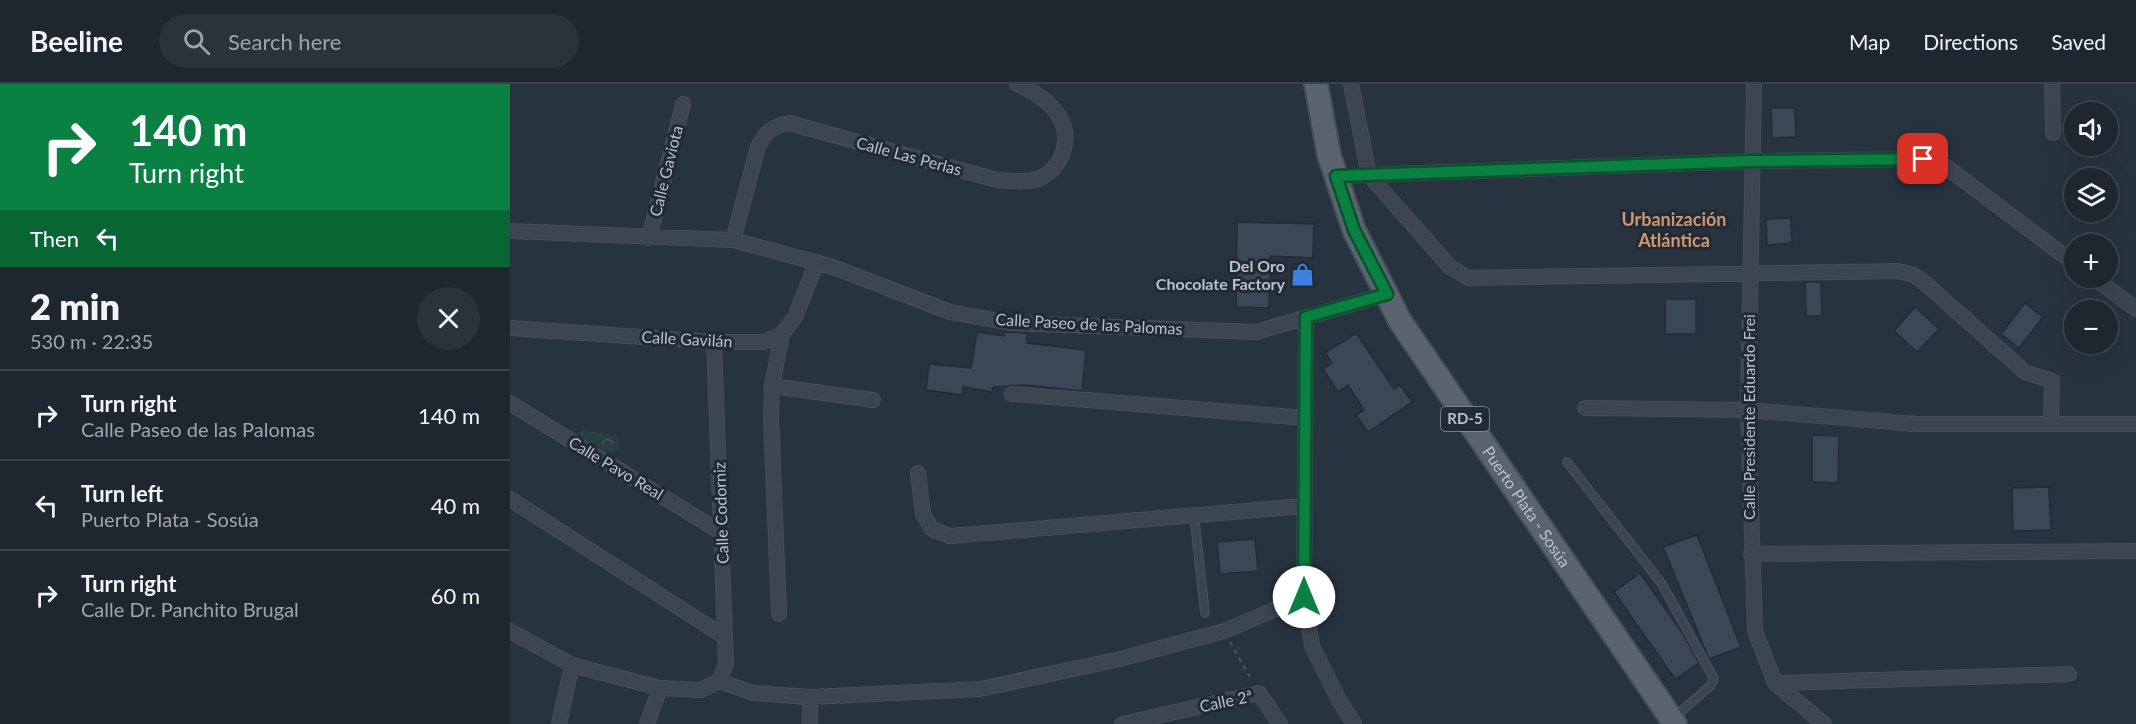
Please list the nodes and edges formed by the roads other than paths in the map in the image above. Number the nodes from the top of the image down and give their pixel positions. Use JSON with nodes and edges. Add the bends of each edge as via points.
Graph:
{"nodes":[{"id":1,"x":1017,"y":84,"type":"edge"},
{"id":2,"x":1316,"y":84,"type":"edge"},
{"id":3,"x":1351,"y":84,"type":"edge"},
{"id":4,"x":1755,"y":84,"type":"edge"},
{"id":5,"x":2052,"y":84,"type":"edge"},
{"id":6,"x":684,"y":104,"type":"dead end"},
{"id":7,"x":2053,"y":133,"type":"dead end"},
{"id":8,"x":1751,"y":161,"type":"junction"},
{"id":9,"x":1369,"y":175,"type":"junction"},
{"id":10,"x":1336,"y":176,"type":"junction"},
{"id":11,"x":510,"y":231,"type":"edge"},
{"id":12,"x":649,"y":238,"type":"junction"},
{"id":13,"x":733,"y":240,"type":"junction"},
{"id":14,"x":2064,"y":255,"type":"edge"},
{"id":15,"x":817,"y":262,"type":"junction"},
{"id":16,"x":1749,"y":274,"type":"junction"},
{"id":17,"x":2108,"y":288,"type":"edge"},
{"id":18,"x":1387,"y":294,"type":"junction"},
{"id":19,"x":2136,"y":309,"type":"edge"},
{"id":20,"x":1306,"y":317,"type":"junction"},
{"id":21,"x":510,"y":328,"type":"edge"},
{"id":22,"x":782,"y":334,"type":"junction"},
{"id":23,"x":714,"y":342,"type":"junction"},
{"id":24,"x":772,"y":386,"type":"junction"},
{"id":25,"x":1012,"y":394,"type":"dead end"},
{"id":26,"x":873,"y":400,"type":"dead end"},
{"id":27,"x":510,"y":403,"type":"edge"},
{"id":28,"x":1585,"y":408,"type":"dead end"},
{"id":29,"x":1748,"y":410,"type":"junction"},
{"id":30,"x":1305,"y":418,"type":"junction"},
{"id":31,"x":2051,"y":424,"type":"junction"},
{"id":32,"x":2136,"y":424,"type":"edge"},
{"id":33,"x":1566,"y":462,"type":"dead end"},
{"id":34,"x":918,"y":473,"type":"dead end"},
{"id":35,"x":510,"y":499,"type":"edge"},
{"id":36,"x":1304,"y":506,"type":"junction"},
{"id":37,"x":1194,"y":515,"type":"junction"},
{"id":38,"x":722,"y":532,"type":"junction"},
{"id":39,"x":2136,"y":551,"type":"edge"},
{"id":40,"x":1751,"y":554,"type":"junction"},
{"id":41,"x":1304,"y":597,"type":"junction"},
{"id":42,"x":1205,"y":613,"type":"dead end"},
{"id":43,"x":779,"y":614,"type":"dead end"},
{"id":44,"x":510,"y":631,"type":"edge"},
{"id":45,"x":725,"y":637,"type":"junction"},
{"id":46,"x":572,"y":665,"type":"junction"},
{"id":47,"x":2069,"y":674,"type":"dead end"},
{"id":48,"x":719,"y":681,"type":"junction"},
{"id":49,"x":1775,"y":683,"type":"junction"},
{"id":50,"x":660,"y":688,"type":"junction"},
{"id":51,"x":810,"y":697,"type":"junction"},
{"id":52,"x":1673,"y":722,"type":"edge"},
{"id":53,"x":559,"y":724,"type":"edge"},
{"id":54,"x":647,"y":724,"type":"edge"},
{"id":55,"x":810,"y":724,"type":"edge"},
{"id":56,"x":1122,"y":724,"type":"edge"},
{"id":57,"x":1280,"y":724,"type":"edge"},
{"id":58,"x":1354,"y":724,"type":"edge"},
{"id":59,"x":1824,"y":724,"type":"edge"}],
"edges":[{"from":1,"to":13,"type":"street","name":"Calle Las Perlas","via":[[1052,106],[1064,125],[1066,148],[1056,166],[1040,178],[1020,182],[997,180],[789,123],[775,126],[758,147]]},
{"from":2,"to":10,"type":"main road","name":"Puerto Plata - Sosúa","number":"RD-5"},
{"from":3,"to":9,"type":"street"},
{"from":4,"to":8,"type":"street","name":"Calle Presidente Eduardo Frei"},
{"from":5,"to":7,"type":"street"},
{"from":6,"to":12,"type":"street","name":"Calle Gaviota"},
{"from":8,"to":9,"type":"street"},
{"from":8,"to":14,"type":"street","via":[[1923,159],[1945,166]]},
{"from":8,"to":16,"type":"street","name":"Calle Presidente Eduardo Frei"},
{"from":9,"to":10,"type":"street"},
{"from":9,"to":16,"type":"street","via":[[1450,267],[1468,278]]},
{"from":10,"to":18,"type":"main road","name":"Puerto Plata - Sosúa","number":"RD-5","via":[[1354,230]]},
{"from":11,"to":12,"type":"street","name":"Calle Paseo de las Palomas"},
{"from":12,"to":13,"type":"street","name":"Calle Paseo de las Palomas"},
{"from":13,"to":15,"type":"street","name":"Calle Paseo de las Palomas"},
{"from":15,"to":20,"type":"street","name":"Calle Paseo de las Palomas","via":[[950,312],[1010,323],[1256,332]]},
{"from":15,"to":22,"type":"street","via":[[795,317]]},
{"from":16,"to":29,"type":"street","name":"Calle Presidente Eduardo Frei"},
{"from":16,"to":31,"type":"street","via":[[1898,271],[1914,275],[2025,372],[2052,381]]},
{"from":17,"to":19,"type":"street"},
{"from":18,"to":20,"type":"street","name":"Calle Paseo de las Palomas"},
{"from":18,"to":52,"type":"main road","name":"Puerto Plata - Sosúa","number":"RD-5","via":[[1400,321],[1451,398]]},
{"from":20,"to":30,"type":"street"},
{"from":21,"to":23,"type":"street","name":"Calle Gavilán"},
{"from":22,"to":23,"type":"street","name":"Calle Gavilán","via":[[764,342]]},
{"from":22,"to":24,"type":"street"},
{"from":23,"to":38,"type":"street","name":"Calle Codorniz"},
{"from":24,"to":26,"type":"street"},
{"from":24,"to":43,"type":"street"},
{"from":25,"to":30,"type":"street"},
{"from":27,"to":38,"type":"street","name":"Calle Pavo Real"},
{"from":28,"to":29,"type":"street"},
{"from":29,"to":31,"type":"street","via":[[1916,424]]},
{"from":29,"to":40,"type":"street","name":"Calle Presidente Eduardo Frei"},
{"from":30,"to":36,"type":"street"},
{"from":31,"to":32,"type":"street"},
{"from":33,"to":52,"type":"lane","via":[[1662,584],[1714,679],[1712,686]]},
{"from":34,"to":37,"type":"street","via":[[923,514],[932,529],[950,536]]},
{"from":35,"to":45,"type":"street"},
{"from":36,"to":37,"type":"street"},
{"from":36,"to":41,"type":"street"},
{"from":37,"to":42,"type":"lane"},
{"from":38,"to":45,"type":"street","name":"Calle Codorniz"},
{"from":39,"to":40,"type":"street"},
{"from":40,"to":49,"type":"street","name":"Calle Presidente Eduardo Frei","via":[[1755,631]]},
{"from":41,"to":51,"type":"street","via":[[1224,631],[1120,659],[980,689]]},
{"from":41,"to":58,"type":"street","via":[[1312,646]]},
{"from":44,"to":46,"type":"street"},
{"from":45,"to":48,"type":"street","name":"Calle Codorniz","via":[[726,664]]},
{"from":46,"to":50,"type":"street"},
{"from":46,"to":53,"type":"street"},
{"from":47,"to":49,"type":"street"},
{"from":48,"to":50,"type":"street","via":[[701,690]]},
{"from":48,"to":51,"type":"street","via":[[753,693]]},
{"from":49,"to":59,"type":"street","name":"Calle Presidente Eduardo Frei"},
{"from":50,"to":54,"type":"street"},
{"from":51,"to":55,"type":"street"},
{"from":56,"to":57,"type":"street","name":"Calle 2ª","via":[[1259,693]]}]}
